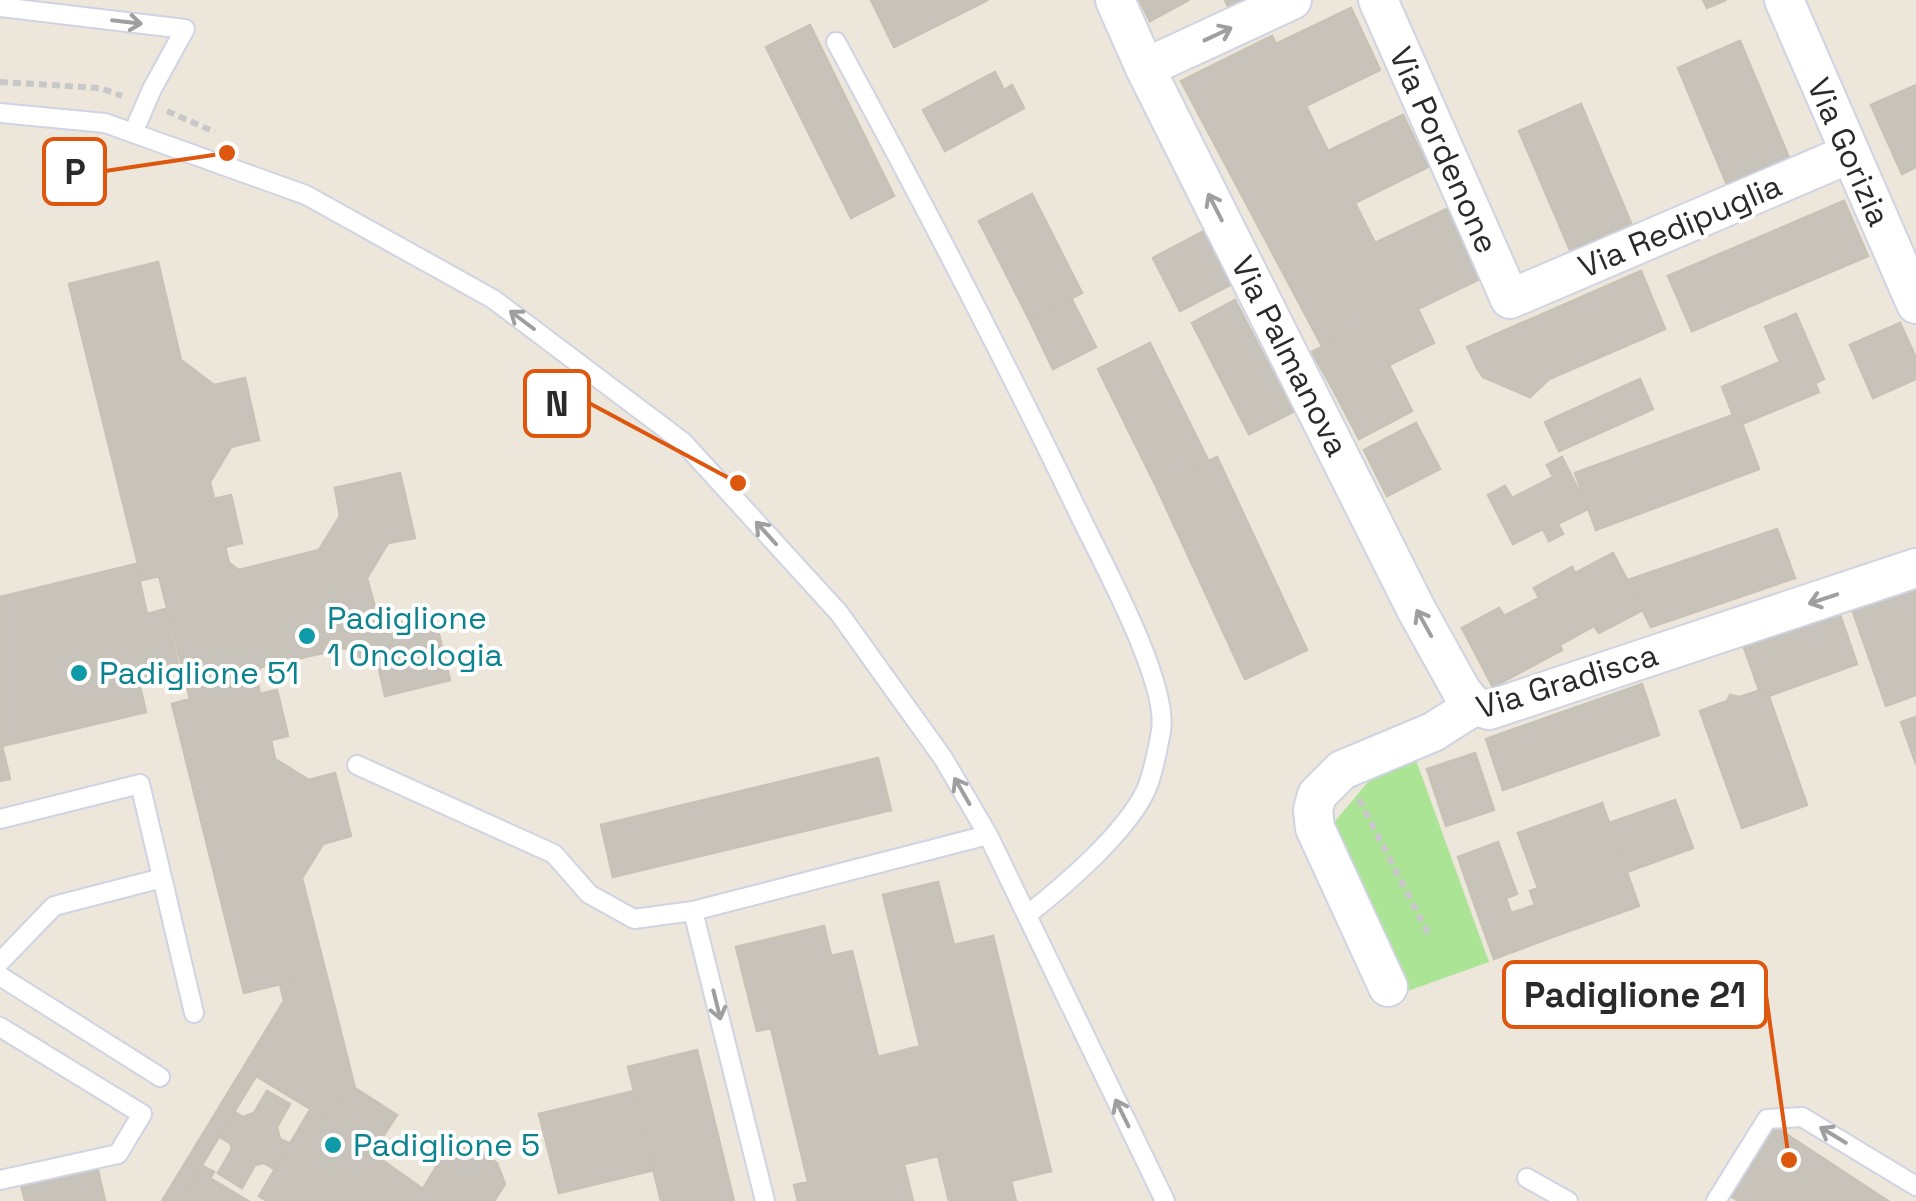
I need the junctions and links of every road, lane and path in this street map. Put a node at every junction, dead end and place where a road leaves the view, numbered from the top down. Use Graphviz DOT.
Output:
graph roads {
  1 [pos="1116,0"];
  2 [pos="1292,0"];
  3 [pos="1378,0"];
  4 [pos="1784,0"];
  5 [pos="0,7"];
  6 [pos="836,42"];
  7 [pos="1145,68"];
  8 [pos="0,113"];
  9 [pos="133,133"];
  10 [pos="1850,154"];
  11 [pos="1510,299"];
  12 [pos="1916,304"];
  13 [pos="1916,568"];
  14 [pos="1474,706"];
  15 [pos="357,765"];
  16 [pos="1342,770"];
  17 [pos="0,819"];
  18 [pos="988,834"];
  19 [pos="162,878"];
  20 [pos="693,911"];
  21 [pos="1026,915"];
  22 [pos="1430,935"];
  23 [pos="0,962"];
  24 [pos="0,976"];
  25 [pos="1388,986"];
  26 [pos="194,1013"];
  27 [pos="0,1028"];
  28 [pos="160,1077"];
  29 [pos="1528,1178"];
  30 [pos="0,1180"];
  31 [pos="1916,1186"];
  32 [pos="765,1201"];
  33 [pos="1165,1201"];
  34 [pos="1568,1201"];
  35 [pos="1716,1201"];
  1 -- 7 [label="street, Via Palmanova"];
  7 -- 2 [label="street, one-way"];
  3 -- 11 [label="street, Via Pordenone"];
  4 -- 10 [label="street, Via Gorizia"];
  5 -- 9 [label="lane, one-way"];
  6 -- 21 [label="lane"];
  14 -- 7 [label="street, Via Palmanova, one-way"];
  8 -- 9 [label="lane"];
  18 -- 9 [label="lane, one-way"];
  10 -- 11 [label="street, Via Redipuglia"];
  10 -- 12 [label="street, Via Gorizia"];
  13 -- 14 [label="street, Via Gradisca, one-way"];
  14 -- 16 [label="street, Via Gradisca"];
  15 -- 20 [label="lane"];
  16 -- 22 [label="path"];
  16 -- 25 [label="street"];
  17 -- 19 [label="lane"];
  18 -- 20 [label="lane"];
  18 -- 21 [label="lane"];
  19 -- 23 [label="lane"];
  19 -- 26 [label="lane"];
  20 -- 32 [label="lane, one-way"];
  33 -- 21 [label="lane, one-way"];
  24 -- 28 [label="lane"];
  27 -- 30 [label="lane"];
  29 -- 34 [label="lane"];
  31 -- 35 [label="lane, one-way"];
}
